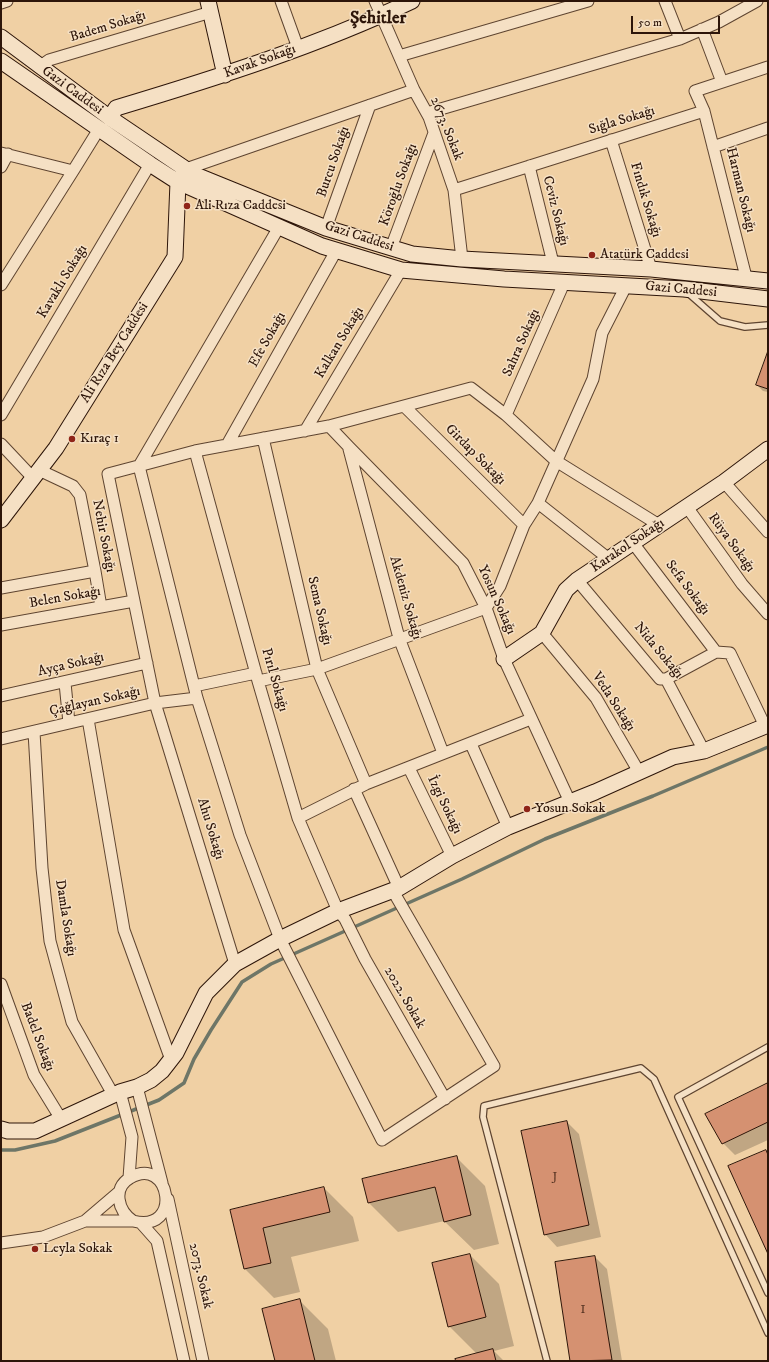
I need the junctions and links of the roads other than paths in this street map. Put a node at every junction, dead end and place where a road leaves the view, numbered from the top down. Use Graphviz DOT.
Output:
graph roads {
  1 [pos="7,1"];
  2 [pos="281,1"];
  3 [pos="375,1"];
  4 [pos="412,1"];
  5 [pos="588,1"];
  6 [pos="665,1"];
  7 [pos="757,1"];
  8 [pos="1,3"];
  9 [pos="209,6"];
  10 [pos="381,16"];
  11 [pos="702,29"];
  12 [pos="1,37"];
  13 [pos="680,39"];
  14 [pos="298,48"];
  15 [pos="399,56"];
  16 [pos="1,61"];
  17 [pos="39,67"];
  18 [pos="768,67"];
  19 [pos="225,75"];
  20 [pos="722,82"];
  21 [pos="414,90"];
  22 [pos="370,105"];
  23 [pos="704,111"];
  24 [pos="427,114"];
  25 [pos="110,118"];
  26 [pos="99,128"];
  27 [pos="768,128"];
  28 [pos="434,133"];
  29 [pos="611,140"];
  30 [pos="713,147"];
  31 [pos="5,154"];
  32 [pos="150,164"];
  33 [pos="529,166"];
  34 [pos="1,167"];
  35 [pos="72,171"];
  36 [pos="182,175"];
  37 [pos="454,190"];
  38 [pos="279,227"];
  39 [pos="326,228"];
  40 [pos="391,248"];
  41 [pos="336,251"];
  42 [pos="462,259"];
  43 [pos="553,263"];
  44 [pos="651,269"];
  45 [pos="401,270"];
  46 [pos="746,277"];
  47 [pos="768,281"];
  48 [pos="2,283"];
  49 [pos="564,283"];
  50 [pos="626,286"];
  51 [pos="684,289"];
  52 [pos="768,299"];
  53 [pos="768,325"];
  54 [pos="405,407"];
  55 [pos="1,415"];
  56 [pos="506,415"];
  57 [pos="330,426"];
  58 [pos="305,431"];
  59 [pos="262,438"];
  60 [pos="226,445"];
  61 [pos="349,448"];
  62 [pos="768,449"];
  63 [pos="3,450"];
  64 [pos="195,451"];
  65 [pos="556,461"];
  66 [pos="139,466"];
  67 [pos="36,474"];
  68 [pos="724,482"];
  69 [pos="538,503"];
  70 [pos="687,507"];
  71 [pos="1,520"];
  72 [pos="524,525"];
  73 [pos="659,525"];
  74 [pos="768,532"];
  75 [pos="633,543"];
  76 [pos="609,559"];
  77 [pos="96,571"];
  78 [pos="577,580"];
  79 [pos="1,588"];
  80 [pos="134,601"];
  81 [pos="101,607"];
  82 [pos="486,608"];
  83 [pos="768,614"];
  84 [pos="1,625"];
  85 [pos="542,633"];
  86 [pos="399,638"];
  87 [pos="716,652"];
  88 [pos="504,659"];
  89 [pos="147,663"];
  90 [pos="317,670"];
  91 [pos="257,677"];
  92 [pos="666,679"];
  93 [pos="65,683"];
  94 [pos="194,686"];
  95 [pos="1,696"];
  96 [pos="197,698"];
  97 [pos="155,703"];
  98 [pos="88,719"];
  99 [pos="531,719"];
  100 [pos="69,723"];
  101 [pos="766,726"];
  102 [pos="34,732"];
  103 [pos="1,739"];
  104 [pos="471,744"];
  105 [pos="704,750"];
  106 [pos="443,753"];
  107 [pos="409,768"];
  108 [pos="639,772"];
  109 [pos="366,784"];
  110 [pos="354,789"];
  111 [pos="570,802"];
  112 [pos="298,818"];
  113 [pos="508,827"];
  114 [pos="452,856"];
  115 [pos="396,892"];
  116 [pos="342,915"];
  117 [pos="282,942"];
  118 [pos="235,964"];
  119 [pos="1,984"];
  120 [pos="768,1047"];
  121 [pos="171,1060"];
  122 [pos="138,1090"];
  123 [pos="119,1096"];
  124 [pos="445,1099"];
  125 [pos="61,1119"];
  126 [pos="1,1129"];
  127 [pos="129,1178"];
  128 [pos="162,1184"];
  129 [pos="120,1192"];
  130 [pos="167,1198"];
  131 [pos="85,1221"];
  132 [pos="137,1222"];
  133 [pos="1,1243"];
  134 [pos="768,1293"];
  135 [pos="768,1333"];
  136 [pos="184,1361"];
  137 [pos="203,1361"];
  138 [pos="547,1361"];
  1 -- 8 [label="street"];
  2 -- 14 [label="street"];
  3 -- 10 [label="street, 2673. Sokak"];
  4 -- 10 [label="street, Kavak Sokağı"];
  5 -- 15 [label="street"];
  6 -- 13 [label="street"];
  7 -- 11 [label="street"];
  9 -- 17 [label="street, Badem Sokağı"];
  9 -- 19 [label="street"];
  10 -- 14 [label="street, Kavak Sokağı"];
  10 -- 15 [label="street, 2673. Sokak"];
  11 -- 13 [label="street"];
  11 -- 20 [label="street"];
  12 -- 17 [label="street, Gazi Caddesi"];
  13 -- 24 [label="street"];
  14 -- 19 [label="street, Kavak Sokağı"];
  15 -- 21 [label="street, 2673. Sokak"];
  16 -- 26 [label="street, Gazi Caddesi"];
  17 -- 25 [label="street, Gazi Caddesi"];
  18 -- 20 [label="street"];
  19 -- 25 [label="street, Kavak Sokağı"];
  20 -- 23 [label="street"];
  21 -- 22 [label="street"];
  21 -- 24 [label="street, 2673. Sokak"];
  22 -- 36 [label="street"];
  22 -- 39 [label="street, Burcu Sokağı"];
  23 -- 29 [label="street, Sığla Sokağı"];
  23 -- 30 [label="street, Harman Sokağı"];
  24 -- 28 [label="street, 2673. Sokak"];
  25 -- 36 [label="street, Gazi Caddesi"];
  26 -- 32 [label="street, Gazi Caddesi"];
  26 -- 35 [label="street"];
  27 -- 30 [label="street"];
  28 -- 37 [label="street, 2673. Sokak"];
  28 -- 40 [label="street, Köroğlu Sokağı"];
  29 -- 33 [label="street, Sığla Sokağı"];
  29 -- 44 [label="street, Fındık Sokağı"];
  30 -- 46 [label="street, Harman Sokağı"];
  31 -- 34 [label="street"];
  31 -- 35 [label="street"];
  32 -- 36 [label="street, Gazi Caddesi"];
  32 -- 55 [label="street, Kavaklı Sokağı"];
  33 -- 37 [label="street, Sığla Sokağı"];
  33 -- 43 [label="street, Ceviz Sokağı"];
  35 -- 48 [label="street"];
  36 -- 38 [label="street, Gazi Caddesi"];
  36 -- 39 [label="street, Gazi Caddesi"];
  36 -- 67 [label="street, Ali Rıza Bey Caddesi"];
  37 -- 42 [label="street, 2673. Sokak"];
  38 -- 41 [label="street, Gazi Caddesi"];
  38 -- 66 [label="street"];
  39 -- 40 [label="street, Gazi Caddesi"];
  40 -- 42 [label="street, Gazi Caddesi"];
  41 -- 45 [label="street, Gazi Caddesi"];
  41 -- 60 [label="street, Efe Sokağı"];
  42 -- 43 [label="street, Gazi Caddesi"];
  43 -- 44 [label="street, Gazi Caddesi"];
  44 -- 46 [label="street, Gazi Caddesi"];
  45 -- 49 [label="street, Gazi Caddesi"];
  45 -- 58 [label="street, Kalkan Sokağı"];
  46 -- 47 [label="street, Gazi Caddesi"];
  49 -- 50 [label="street, Gazi Caddesi"];
  49 -- 56 [label="street, Sahra Sokağı"];
  50 -- 51 [label="street, Gazi Caddesi"];
  50 -- 65 [label="street"];
  51 -- 52 [label="street, Gazi Caddesi"];
  51 -- 53 [label="lane"];
  54 -- 56 [label="street"];
  54 -- 57 [label="street"];
  54 -- 72 [label="street, Girdap Sokağı"];
  56 -- 65 [label="street"];
  57 -- 58 [label="street"];
  57 -- 61 [label="street, Yosun Sokağı"];
  58 -- 59 [label="street"];
  59 -- 60 [label="street"];
  59 -- 90 [label="street, Sema Sokağı"];
  60 -- 64 [label="street"];
  61 -- 82 [label="street, Yosun Sokağı"];
  61 -- 86 [label="street, Akdeniz Sokağı"];
  62 -- 68 [label="street, Karakol Sokağı"];
  63 -- 67 [label="street"];
  64 -- 66 [label="street"];
  64 -- 91 [label="street, Pırıl Sokağı"];
  65 -- 69 [label="street"];
  65 -- 73 [label="street"];
  66 -- 80 [label="street, Ahu Sokağı"];
  66 -- 94 [label="street"];
  67 -- 71 [label="street, Ali Rıza Bey Caddesi"];
  67 -- 77 [label="street, Nehir Sokağı"];
  68 -- 70 [label="street, Karakol Sokağı"];
  68 -- 74 [label="street"];
  69 -- 72 [label="street"];
  69 -- 76 [label="street"];
  70 -- 73 [label="street, Karakol Sokağı"];
  70 -- 83 [label="street, Rüya Sokağı"];
  72 -- 82 [label="street"];
  73 -- 75 [label="street, Karakol Sokağı"];
  75 -- 76 [label="street, Karakol Sokağı"];
  75 -- 87 [label="street, Sefa Sokağı"];
  76 -- 78 [label="street, Karakol Sokağı"];
  77 -- 79 [label="street"];
  77 -- 81 [label="street, Nehir Sokağı"];
  78 -- 85 [label="street, Karakol Sokağı"];
  78 -- 92 [label="street, Nida Sokağı"];
  80 -- 81 [label="street, Belen Sokağı"];
  80 -- 89 [label="street, Ahu Sokağı"];
  81 -- 84 [label="street, Belen Sokağı"];
  82 -- 86 [label="street"];
  82 -- 88 [label="street, Yosun Sokağı"];
  85 -- 88 [label="street, Karakol Sokağı"];
  85 -- 108 [label="street, Veda Sokağı"];
  86 -- 90 [label="street"];
  86 -- 106 [label="street, Akdeniz Sokağı"];
  87 -- 92 [label="street"];
  87 -- 101 [label="street"];
  88 -- 99 [label="street, Yosun Sokağı"];
  89 -- 93 [label="street, Ayça Sokağı"];
  89 -- 97 [label="street, Ahu Sokağı"];
  90 -- 91 [label="street"];
  90 -- 109 [label="street, Sema Sokağı"];
  91 -- 94 [label="street"];
  91 -- 112 [label="street, Pırıl Sokağı"];
  92 -- 105 [label="street, Nida Sokağı"];
  93 -- 95 [label="street, Ayça Sokağı"];
  93 -- 100 [label="street"];
  94 -- 96 [label="street"];
  96 -- 97 [label="street, Çağlayan Sokağı"];
  96 -- 117 [label="street"];
  97 -- 98 [label="street, Çağlayan Sokağı"];
  97 -- 118 [label="street, Ahu Sokağı"];
  98 -- 100 [label="street, Çağlayan Sokağı"];
  98 -- 121 [label="street"];
  99 -- 104 [label="street"];
  99 -- 111 [label="street, Yosun Sokağı"];
  100 -- 102 [label="street, Çağlayan Sokağı"];
  101 -- 105 [label="street"];
  102 -- 103 [label="street, Çağlayan Sokağı"];
  102 -- 123 [label="street, Damla Sokağı"];
  104 -- 106 [label="street"];
  104 -- 113 [label="street"];
  105 -- 108 [label="street"];
  106 -- 107 [label="street"];
  107 -- 109 [label="street"];
  107 -- 114 [label="street, İzgi Sokağı"];
  108 -- 111 [label="street"];
  109 -- 110 [label="street"];
  110 -- 112 [label="street"];
  110 -- 115 [label="street"];
  111 -- 113 [label="street"];
  112 -- 116 [label="street, Pırıl Sokağı"];
  113 -- 114 [label="street"];
  114 -- 115 [label="street"];
  115 -- 116 [label="street"];
  115 -- 124 [label="street"];
  116 -- 117 [label="street"];
  116 -- 124 [label="street, 2022. Sokak"];
  117 -- 118 [label="street"];
  117 -- 124 [label="street"];
  118 -- 121 [label="street"];
  119 -- 125 [label="street, Badel Sokağı"];
  120 -- 134 [label="lane"];
  121 -- 122 [label="street"];
  122 -- 123 [label="street"];
  122 -- 128 [label="street"];
  123 -- 125 [label="street"];
  123 -- 127 [label="street"];
  125 -- 126 [label="street"];
  127 -- 128 [label="street"];
  127 -- 129 [label="street"];
  128 -- 130 [label="street"];
  129 -- 131 [label="street"];
  129 -- 132 [label="street"];
  130 -- 132 [label="street"];
  130 -- 137 [label="street, 2073. Sokak"];
  131 -- 132 [label="street"];
  131 -- 133 [label="street"];
  132 -- 136 [label="street"];
  135 -- 138 [label="lane"];
}
